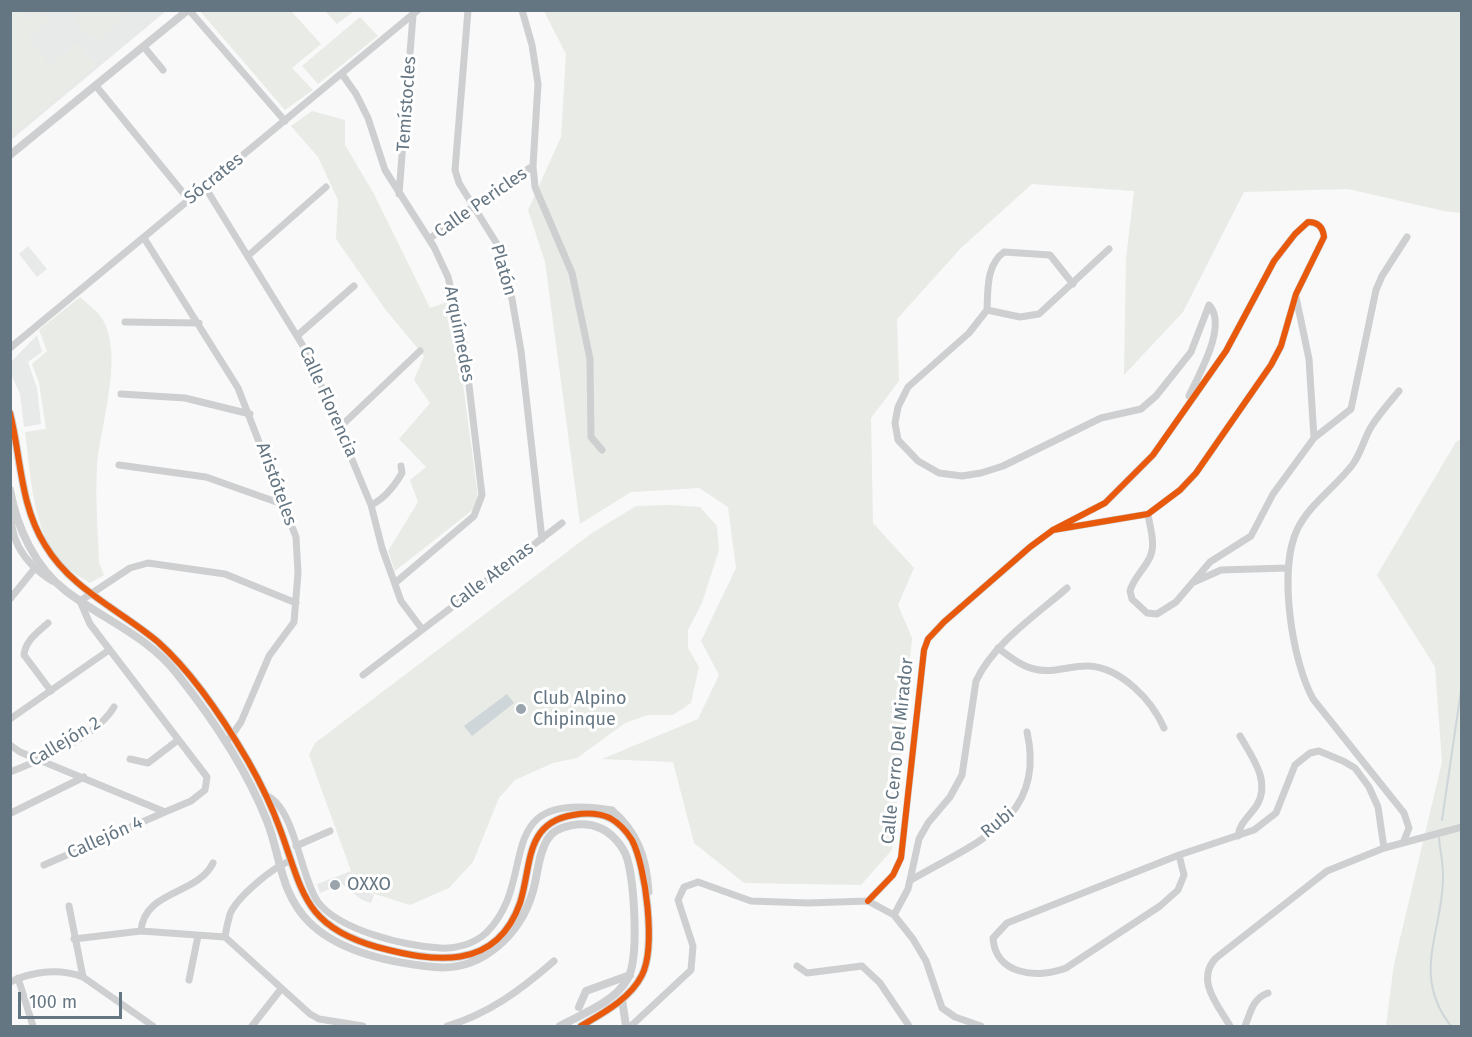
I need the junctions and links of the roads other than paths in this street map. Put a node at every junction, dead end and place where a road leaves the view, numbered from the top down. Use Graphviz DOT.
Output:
graph roads {
  1 [pos="188,10"];
  2 [pos="468,10"];
  3 [pos="522,10"];
  4 [pos="416,13"];
  5 [pos="144,47"];
  6 [pos="163,70"];
  7 [pos="342,74"];
  8 [pos="96,86"];
  9 [pos="285,121"];
  10 [pos="10,155"];
  11 [pos="533,166"];
  12 [pos="205,187"];
  13 [pos="326,188"];
  14 [pos="399,194"];
  15 [pos="189,200"];
  16 [pos="474,206"];
  17 [pos="1407,237"];
  18 [pos="144,238"];
  19 [pos="429,239"];
  20 [pos="1109,249"];
  21 [pos="249,255"];
  22 [pos="1073,284"];
  23 [pos="354,286"];
  24 [pos="1296,294"];
  25 [pos="987,310"];
  26 [pos="125,322"];
  27 [pos="199,323"];
  28 [pos="298,335"];
  29 [pos="10,348"];
  30 [pos="420,351"];
  31 [pos="1399,391"];
  32 [pos="121,394"];
  33 [pos="1186,405"];
  34 [pos="10,413"];
  35 [pos="250,414"];
  36 [pos="340,427"];
  37 [pos="1314,438"];
  38 [pos="602,450"];
  39 [pos="119,465"];
  40 [pos="401,466"];
  41 [pos="10,490"];
  42 [pos="12,502"];
  43 [pos="285,504"];
  44 [pos="371,505"];
  45 [pos="1148,514"];
  46 [pos="562,523"];
  47 [pos="1053,530"];
  48 [pos="542,538"];
  49 [pos="37,566"];
  50 [pos="1287,568"];
  51 [pos="75,578"];
  52 [pos="395,583"];
  53 [pos="1190,584"];
  54 [pos="62,588"];
  55 [pos="1067,588"];
  56 [pos="91,595"];
  57 [pos="10,599"];
  58 [pos="296,603"];
  59 [pos="83,605"];
  60 [pos="48,623"];
  61 [pos="422,629"];
  62 [pos="998,648"];
  63 [pos="109,650"];
  64 [pos="363,675"];
  65 [pos="51,691"];
  66 [pos="114,707"];
  67 [pos="10,719"];
  68 [pos="1164,728"];
  69 [pos="1028,732"];
  70 [pos="1240,736"];
  71 [pos="178,740"];
  72 [pos="229,740"];
  73 [pos="10,745"];
  74 [pos="130,759"];
  75 [pos="42,760"];
  76 [pos="10,772"];
  77 [pos="84,777"];
  78 [pos="264,795"];
  79 [pos="165,812"];
  80 [pos="11,813"];
  81 [pos="610,814"];
  82 [pos="1461,827"];
  83 [pos="330,831"];
  84 [pos="1238,837"];
  85 [pos="1403,843"];
  86 [pos="296,846"];
  87 [pos="1384,848"];
  88 [pos="1179,855"];
  89 [pos="290,861"];
  90 [pos="213,863"];
  91 [pos="44,865"];
  92 [pos="280,869"];
  93 [pos="294,872"];
  94 [pos="911,880"];
  95 [pos="868,902"];
  96 [pos="69,906"];
  97 [pos="894,915"];
  98 [pos="141,931"];
  99 [pos="198,936"];
  100 [pos="225,937"];
  101 [pos="74,939"];
  102 [pos="554,961"];
  103 [pos="797,966"];
  104 [pos="630,975"];
  105 [pos="84,976"];
  106 [pos="14,980"];
  107 [pos="189,980"];
  108 [pos="281,989"];
  109 [pos="1268,993"];
  110 [pos="622,1000"];
  111 [pos="579,1007"];
  112 [pos="33,1026"];
  113 [pos="153,1026"];
  114 [pos="252,1026"];
  115 [pos="363,1026"];
  116 [pos="447,1026"];
  117 [pos="560,1026"];
  118 [pos="587,1026"];
  119 [pos="626,1026"];
  120 [pos="631,1026"];
  121 [pos="909,1026"];
  122 [pos="981,1026"];
  123 [pos="1230,1026"];
  124 [pos="1245,1026"];
  1 -- 5 [label="street"];
  1 -- 9 [label="street"];
  2 -- 16 [label="street, Platón"];
  3 -- 11 [label="street"];
  4 -- 7 [label="street, Sócrates"];
  4 -- 14 [label="street, Temístocles"];
  5 -- 6 [label="street"];
  5 -- 8 [label="street"];
  7 -- 9 [label="street, Sócrates"];
  7 -- 14 [label="street, Arquímedes"];
  8 -- 10 [label="street"];
  8 -- 15 [label="street"];
  9 -- 12 [label="street, Sócrates"];
  11 -- 16 [label="street, Calle Pericles"];
  11 -- 38 [label="street"];
  12 -- 15 [label="street, Sócrates"];
  12 -- 21 [label="street, Calle Florencia"];
  13 -- 21 [label="street"];
  14 -- 19 [label="street, Arquímedes"];
  15 -- 18 [label="street, Sócrates"];
  16 -- 19 [label="street, Calle Pericles"];
  16 -- 48 [label="street, Platón"];
  17 -- 37 [label="street"];
  18 -- 27 [label="street, Aristóteles"];
  18 -- 29 [label="street, Sócrates"];
  19 -- 52 [label="street, Arquímedes"];
  20 -- 22 [label="street"];
  21 -- 28 [label="street, Calle Florencia"];
  22 -- 25 [label="street"];
  22 -- 25 [label="street"];
  23 -- 28 [label="street"];
  24 -- 33 [label="street"];
  24 -- 37 [label="street"];
  24 -- 45 [label="street"];
  25 -- 33 [label="street"];
  26 -- 27 [label="street"];
  27 -- 35 [label="street, Aristóteles"];
  28 -- 36 [label="street, Calle Florencia"];
  30 -- 36 [label="street"];
  31 -- 50 [label="street"];
  32 -- 35 [label="street"];
  33 -- 47 [label="street"];
  34 -- 51 [label="street"];
  35 -- 43 [label="street, Aristóteles"];
  36 -- 44 [label="street, Calle Florencia"];
  37 -- 53 [label="street"];
  39 -- 43 [label="street"];
  40 -- 44 [label="street"];
  41 -- 42 [label="street"];
  42 -- 49 [label="street"];
  43 -- 58 [label="street, Aristóteles"];
  44 -- 52 [label="street, Calle Florencia"];
  45 -- 47 [label="street, Calle Cerro Del Mirador"];
  45 -- 53 [label="street"];
  46 -- 48 [label="street, Calle Atenas"];
  47 -- 95 [label="street, Calle Cerro Del Mirador"];
  48 -- 61 [label="street, Calle Atenas"];
  49 -- 54 [label="street"];
  49 -- 57 [label="street"];
  50 -- 53 [label="street"];
  50 -- 85 [label="street"];
  51 -- 54 [label="street"];
  51 -- 56 [label="street"];
  52 -- 61 [label="street, Calle Florencia"];
  54 -- 59 [label="street"];
  55 -- 62 [label="street"];
  56 -- 58 [label="street"];
  56 -- 59 [label="street"];
  56 -- 72 [label="street"];
  58 -- 72 [label="street, Aristóteles"];
  59 -- 63 [label="street"];
  59 -- 72 [label="street"];
  60 -- 65 [label="street"];
  61 -- 64 [label="street, Calle Atenas"];
  62 -- 68 [label="street"];
  62 -- 94 [label="street"];
  63 -- 65 [label="street"];
  63 -- 71 [label="street"];
  65 -- 67 [label="street"];
  66 -- 75 [label="street, Callejón 2"];
  69 -- 94 [label="street, Rubi"];
  70 -- 84 [label="street"];
  71 -- 74 [label="street"];
  71 -- 79 [label="street, Callejón 4"];
  72 -- 78 [label="street"];
  72 -- 92 [label="street"];
  73 -- 75 [label="street"];
  75 -- 76 [label="street, Callejón 2"];
  75 -- 77 [label="street"];
  77 -- 79 [label="street"];
  77 -- 80 [label="street"];
  78 -- 86 [label="street"];
  78 -- 89 [label="street"];
  79 -- 91 [label="street, Callejón 4"];
  81 -- 86 [label="street"];
  81 -- 93 [label="street"];
  81 -- 110 [label="street"];
  82 -- 85 [label="street"];
  83 -- 86 [label="street"];
  84 -- 87 [label="street"];
  84 -- 88 [label="street"];
  85 -- 87 [label="street"];
  87 -- 123 [label="street"];
  88 -- 88 [label="street"];
  89 -- 92 [label="street"];
  89 -- 93 [label="street"];
  90 -- 98 [label="street"];
  92 -- 93 [label="street"];
  92 -- 100 [label="street"];
  92 -- 104 [label="street"];
  94 -- 97 [label="street"];
  95 -- 97 [label="street"];
  95 -- 120 [label="street"];
  96 -- 101 [label="street"];
  97 -- 122 [label="street"];
  98 -- 99 [label="street"];
  98 -- 101 [label="street"];
  99 -- 100 [label="street"];
  99 -- 107 [label="street"];
  100 -- 108 [label="street"];
  101 -- 105 [label="street"];
  102 -- 116 [label="street"];
  103 -- 121 [label="street"];
  104 -- 111 [label="street"];
  104 -- 117 [label="street"];
  105 -- 106 [label="street"];
  105 -- 113 [label="street"];
  106 -- 112 [label="street"];
  108 -- 114 [label="street"];
  108 -- 115 [label="street"];
  109 -- 124 [label="street"];
  110 -- 118 [label="street"];
  110 -- 119 [label="street"];
}
